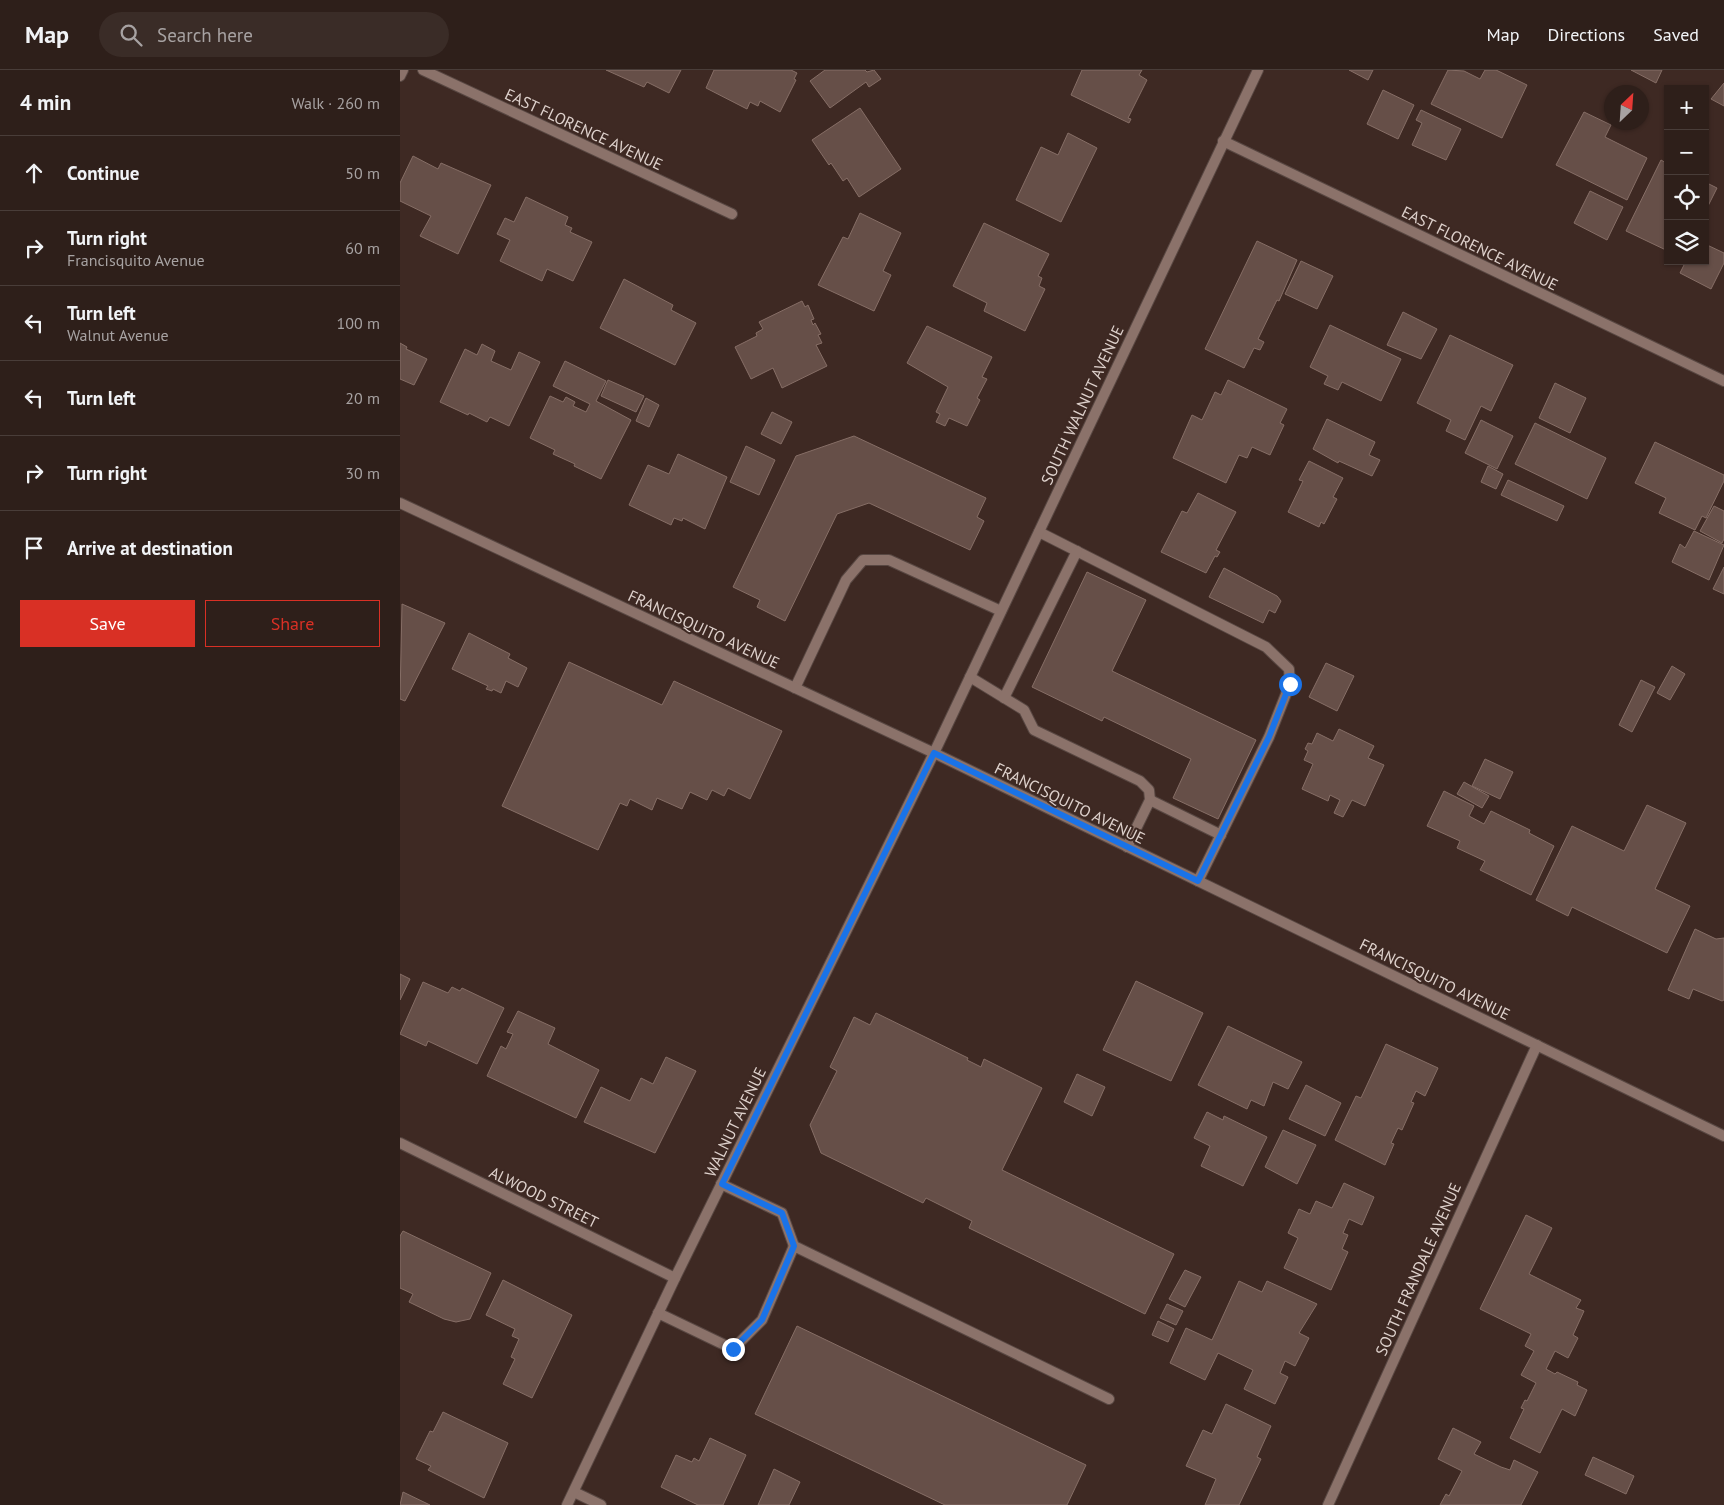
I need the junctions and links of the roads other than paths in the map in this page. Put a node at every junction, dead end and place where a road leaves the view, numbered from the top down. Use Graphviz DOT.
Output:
graph roads {
  1 [pos="403,70"];
  2 [pos="423,70"];
  3 [pos="1258,70"];
  4 [pos="400,76"];
  5 [pos="1223,141"];
  6 [pos="732,214"];
  7 [pos="1724,381"];
  8 [pos="400,503"];
  9 [pos="1039,532"];
  10 [pos="1077,551"];
  11 [pos="1001,611"];
  12 [pos="970,677"];
  13 [pos="795,688"];
  14 [pos="1004,698"];
  15 [pos="934,753"];
  16 [pos="1150,800"];
  17 [pos="1221,835"];
  18 [pos="1126,847"];
  19 [pos="1198,881"];
  20 [pos="1537,1045"];
  21 [pos="1724,1136"];
  22 [pos="400,1143"];
  23 [pos="722,1184"];
  24 [pos="794,1246"];
  25 [pos="675,1278"];
  26 [pos="658,1313"];
  27 [pos="1109,1398"];
  28 [pos="574,1492"];
  29 [pos="567,1505"];
  30 [pos="600,1505"];
  31 [pos="1328,1505"];
  1 -- 4 [label="street"];
  2 -- 6 [label="street, EAST FLORENCE AVENUE"];
  3 -- 5 [label="street, SOUTH WALNUT AVENUE"];
  5 -- 7 [label="street, EAST FLORENCE AVENUE"];
  5 -- 9 [label="street, SOUTH WALNUT AVENUE"];
  8 -- 13 [label="street, FRANCISQUITO AVENUE"];
  9 -- 10 [label="street"];
  9 -- 11 [label="street, SOUTH WALNUT AVENUE"];
  10 -- 14 [label="street"];
  10 -- 17 [label="street"];
  11 -- 12 [label="street, SOUTH WALNUT AVENUE"];
  11 -- 13 [label="street"];
  12 -- 14 [label="street"];
  12 -- 15 [label="street, SOUTH WALNUT AVENUE"];
  13 -- 15 [label="street, FRANCISQUITO AVENUE"];
  14 -- 16 [label="street"];
  15 -- 18 [label="street, FRANCISQUITO AVENUE"];
  15 -- 23 [label="street, WALNUT AVENUE"];
  16 -- 17 [label="street"];
  16 -- 18 [label="street"];
  17 -- 19 [label="street"];
  18 -- 19 [label="street, FRANCISQUITO AVENUE"];
  19 -- 20 [label="street, FRANCISQUITO AVENUE"];
  20 -- 21 [label="street, FRANCISQUITO AVENUE"];
  20 -- 31 [label="street, SOUTH FRANDALE AVENUE"];
  22 -- 25 [label="street, ALWOOD STREET"];
  23 -- 24 [label="street"];
  23 -- 25 [label="street, WALNUT AVENUE"];
  24 -- 26 [label="street"];
  24 -- 27 [label="street"];
  25 -- 26 [label="street, WALNUT AVENUE"];
  26 -- 28 [label="street, WALNUT AVENUE"];
  28 -- 29 [label="street, WALNUT AVENUE"];
  28 -- 30 [label="street"];
}
